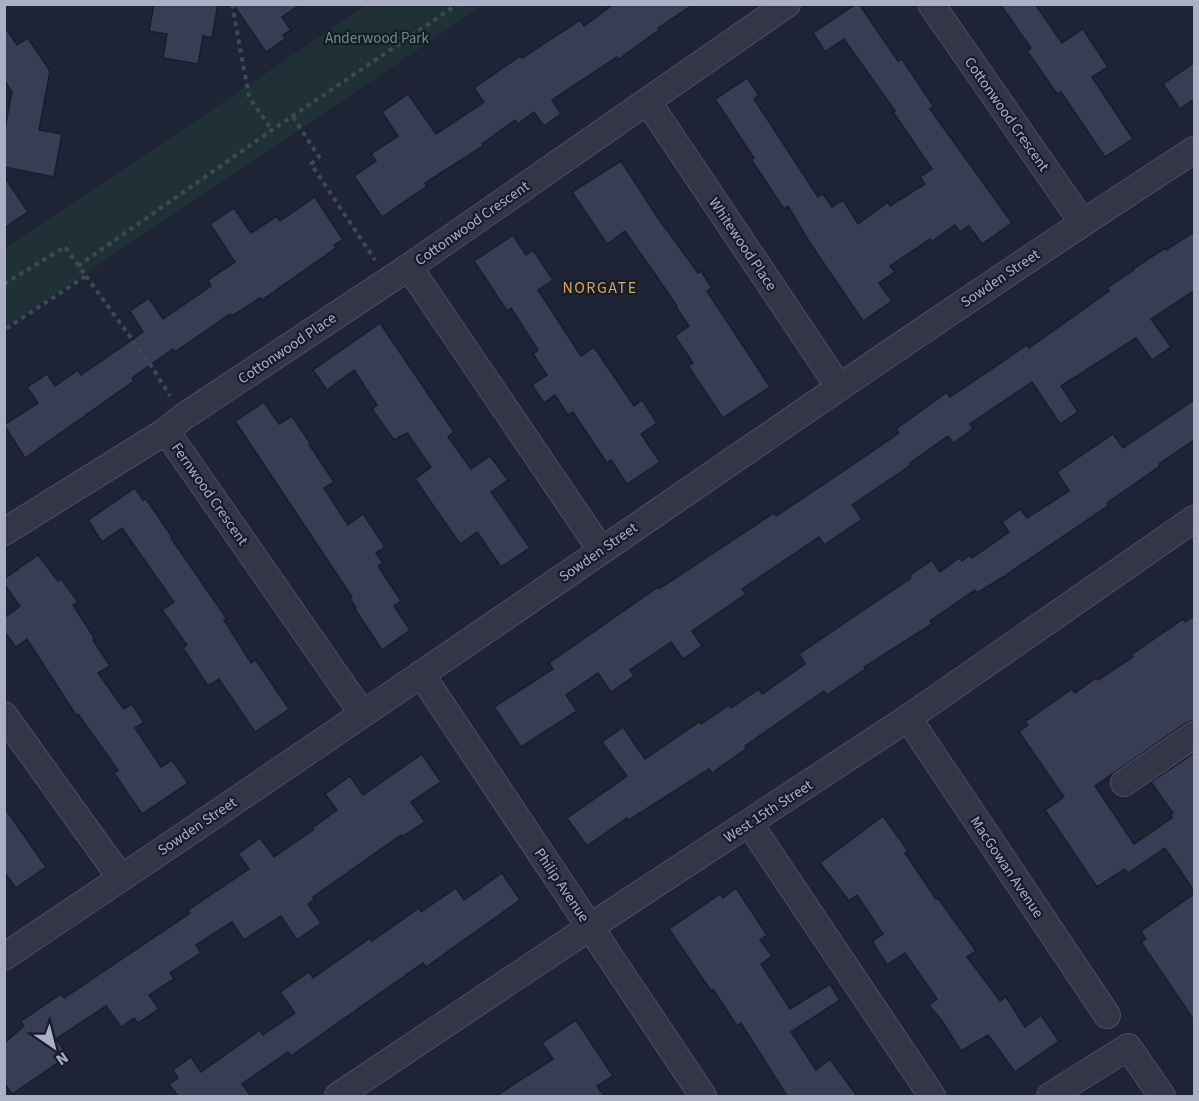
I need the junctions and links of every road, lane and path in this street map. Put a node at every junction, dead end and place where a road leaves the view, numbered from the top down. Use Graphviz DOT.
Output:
graph roads {
  1 [pos="232,4"];
  2 [pos="458,4"];
  3 [pos="787,4"];
  4 [pos="931,4"];
  5 [pos="648,102"];
  6 [pos="293,117"];
  7 [pos="272,130"];
  8 [pos="1194,150"];
  9 [pos="1083,223"];
  10 [pos="78,266"];
  11 [pos="409,267"];
  12 [pos="86,276"];
  13 [pos="4,284"];
  14 [pos="4,330"];
  15 [pos="839,387"];
  16 [pos="174,424"];
  17 [pos="1194,519"];
  18 [pos="4,532"];
  19 [pos="601,550"];
  20 [pos="422,674"];
  21 [pos="362,713"];
  22 [pos="4,715"];
  23 [pos="908,718"];
  24 [pos="1194,735"];
  25 [pos="1124,783"];
  26 [pos="749,824"];
  27 [pos="121,878"];
  28 [pos="590,927"];
  29 [pos="4,957"];
  30 [pos="1107,1015"];
  31 [pos="700,1095"];
  32 [pos="338,1096"];
  33 [pos="932,1096"];
  34 [pos="1050,1096"];
  35 [pos="1162,1096"];
  1 -- 7 [label="path"];
  2 -- 6 [label="path"];
  3 -- 5 [label="street, Cottonwood Crescent"];
  4 -- 9 [label="street, Cottonwood Crescent"];
  5 -- 11 [label="street, Cottonwood Crescent"];
  5 -- 15 [label="street, Whitewood Place"];
  6 -- 7 [label="path"];
  6 -- 11 [label="path"];
  7 -- 10 [label="path"];
  8 -- 9 [label="street, Sowden Street"];
  9 -- 15 [label="street, Sowden Street"];
  10 -- 12 [label="path"];
  10 -- 13 [label="path"];
  11 -- 16 [label="street, Cottonwood Place"];
  11 -- 19 [label="street, Cottonwood Crescent"];
  12 -- 14 [label="path"];
  12 -- 16 [label="path"];
  15 -- 19 [label="street, Sowden Street"];
  16 -- 18 [label="street, Fernwood Crescent"];
  16 -- 21 [label="street, Fernwood Crescent"];
  17 -- 23 [label="street, West 15th Street"];
  19 -- 20 [label="street, Sowden Street"];
  20 -- 21 [label="street, Sowden Street"];
  20 -- 28 [label="street, Philip Avenue"];
  21 -- 27 [label="street, Sowden Street"];
  22 -- 27 [label="street"];
  23 -- 26 [label="street, West 15th Street"];
  23 -- 30 [label="street, MacGowan Avenue"];
  24 -- 25 [label="street"];
  26 -- 28 [label="street, West 15th Street"];
  26 -- 33 [label="street"];
  27 -- 29 [label="street, Sowden Street"];
  28 -- 31 [label="street, Philip Avenue"];
  28 -- 32 [label="street, West 15th Street"];
  34 -- 35 [label="street"];
}
